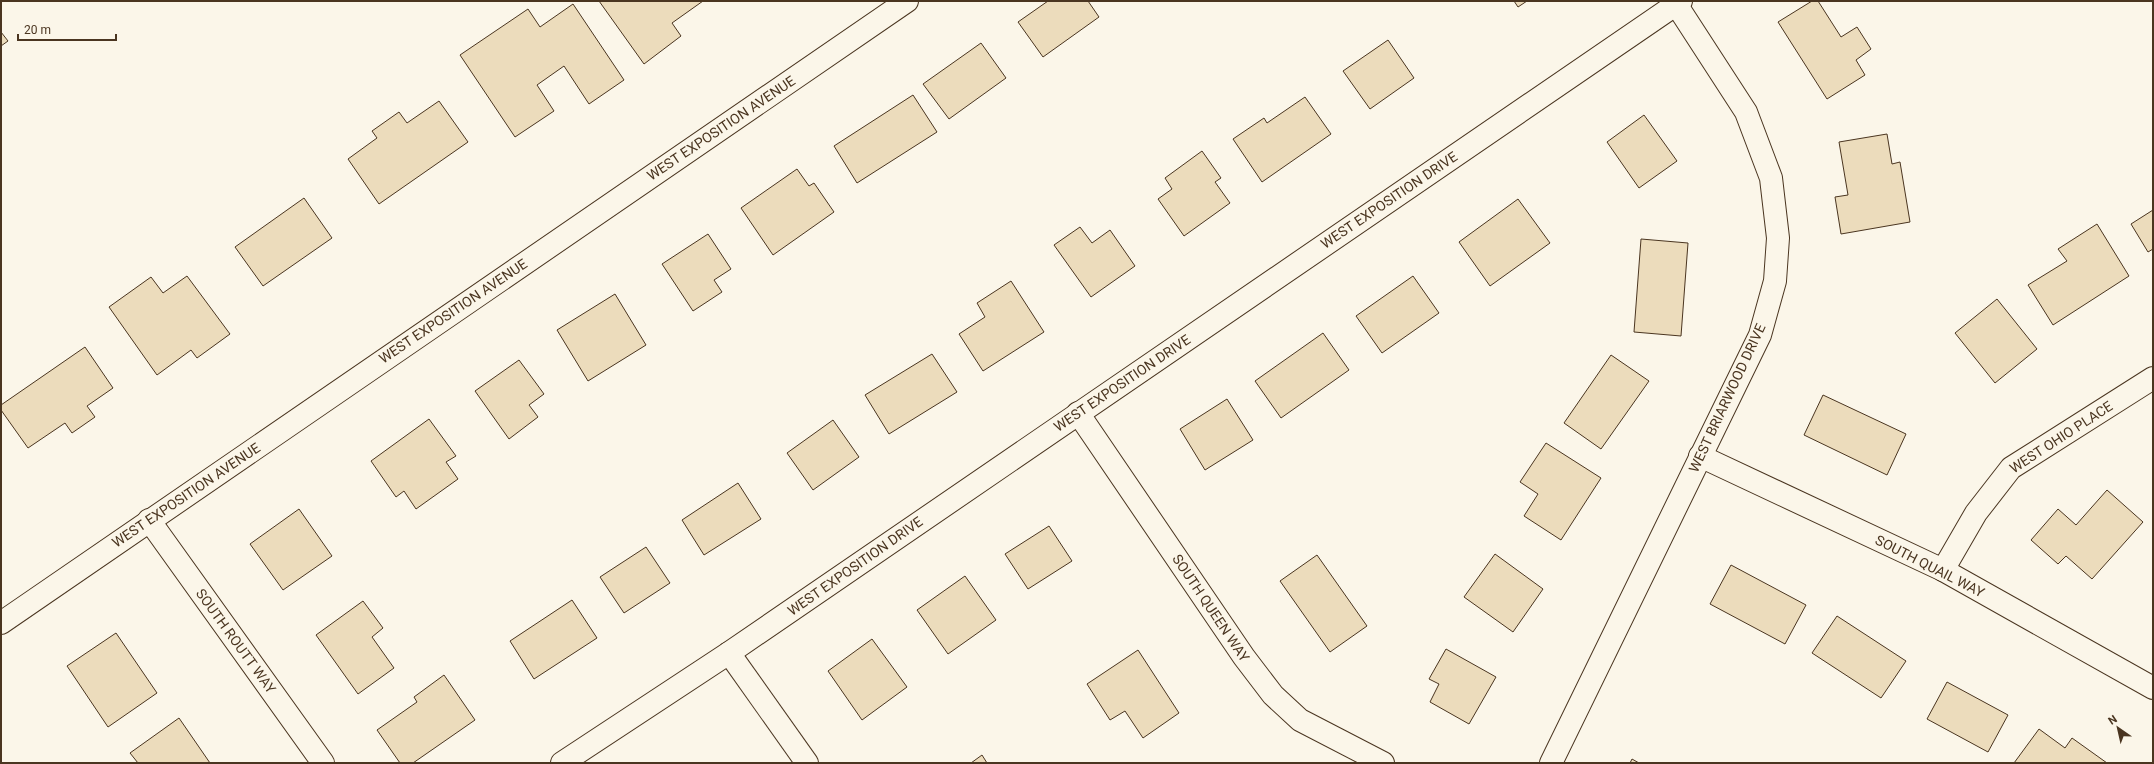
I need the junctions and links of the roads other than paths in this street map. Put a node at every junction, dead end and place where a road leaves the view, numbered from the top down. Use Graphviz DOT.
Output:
graph roads {
  1 [pos="906,1"];
  2 [pos="1677,2"];
  3 [pos="2153,378"];
  4 [pos="1078,413"];
  5 [pos="1700,456"];
  6 [pos="149,520"];
  7 [pos="1943,570"];
  8 [pos="1,622"];
  9 [pos="729,653"];
  10 [pos="2153,688"];
  11 [pos="324,763"];
  12 [pos="562,763"];
  13 [pos="807,763"];
  14 [pos="1383,763"];
  15 [pos="1550,763"];
  1 -- 6 [label="street, WEST EXPOSITION AVENUE"];
  2 -- 4 [label="street, WEST EXPOSITION DRIVE"];
  2 -- 5 [label="street, WEST BRIARWOOD DRIVE"];
  3 -- 7 [label="street, WEST OHIO PLACE"];
  4 -- 9 [label="street, WEST EXPOSITION DRIVE"];
  4 -- 14 [label="street, SOUTH QUEEN WAY"];
  5 -- 7 [label="street, SOUTH QUAIL WAY"];
  5 -- 15 [label="street, WEST BRIARWOOD DRIVE"];
  6 -- 8 [label="street, WEST EXPOSITION AVENUE"];
  6 -- 11 [label="street, SOUTH ROUTT WAY"];
  7 -- 10 [label="street, SOUTH QUAIL WAY"];
  9 -- 12 [label="street, WEST EXPOSITION DRIVE"];
  9 -- 13 [label="street"];
}
